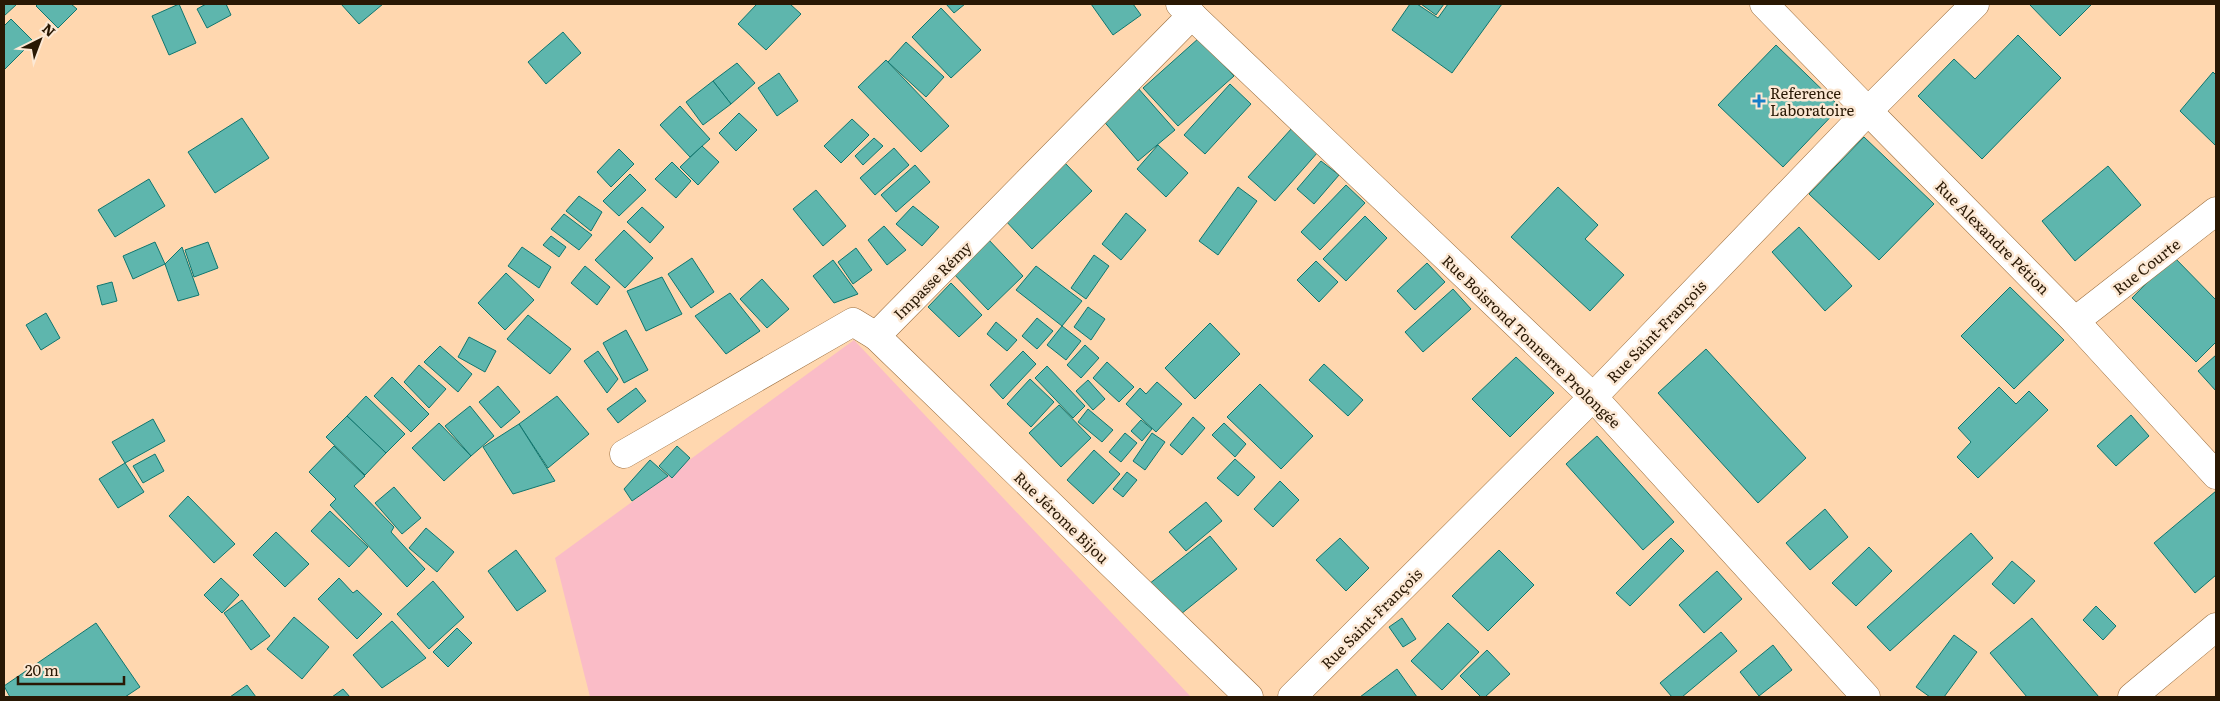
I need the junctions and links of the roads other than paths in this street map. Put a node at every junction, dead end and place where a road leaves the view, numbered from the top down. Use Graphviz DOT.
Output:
graph roads {
  1 [pos="1764,4"];
  2 [pos="1975,4"];
  3 [pos="1186,10"];
  4 [pos="1868,111"];
  5 [pos="2216,211"];
  6 [pos="2075,321"];
  7 [pos="876,336"];
  8 [pos="1593,397"];
  9 [pos="624,454"];
  10 [pos="2216,475"];
  11 [pos="2216,627"];
  12 [pos="1249,697"];
  13 [pos="1292,697"];
  14 [pos="1866,697"];
  15 [pos="2132,697"];
  1 -- 4 [label="street, Rue Alexandre Pétion"];
  2 -- 4 [label="street, Rue Saint-François"];
  3 -- 7 [label="street, Impasse Rémy"];
  3 -- 8 [label="street, Rue Boisrond Tonnerre Prolongée"];
  4 -- 6 [label="street, Rue Alexandre Pétion"];
  4 -- 8 [label="street, Rue Saint-François"];
  5 -- 6 [label="street, Rue Courte"];
  6 -- 10 [label="street, Rue Alexandre Pétion"];
  7 -- 9 [label="street"];
  7 -- 12 [label="street, Rue Jérome Bijou"];
  8 -- 13 [label="street, Rue Saint-François"];
  8 -- 14 [label="street, Rue Boisrond Tonnerre Prolongée"];
  11 -- 15 [label="street"];
}
